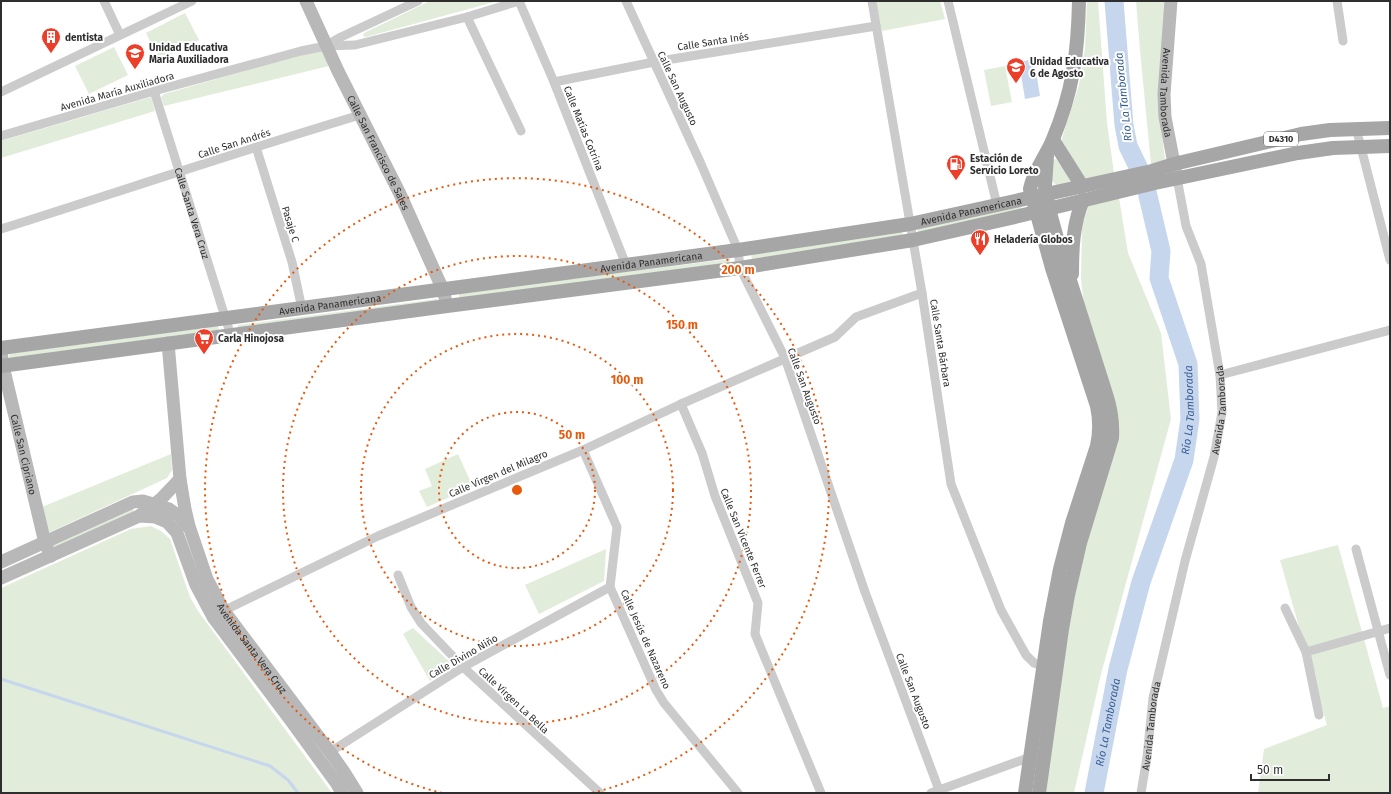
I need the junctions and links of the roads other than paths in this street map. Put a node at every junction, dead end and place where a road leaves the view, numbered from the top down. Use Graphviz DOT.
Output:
graph roads {
  1 [pos="104,1"];
  2 [pos="192,1"];
  3 [pos="306,1"];
  4 [pos="418,1"];
  5 [pos="519,1"];
  6 [pos="626,1"];
  7 [pos="872,1"];
  8 [pos="948,1"];
  9 [pos="1079,1"];
  10 [pos="1171,1"];
  11 [pos="1338,1"];
  12 [pos="467,17"];
  13 [pos="876,26"];
  14 [pos="120,35"];
  15 [pos="1343,41"];
  16 [pos="326,46"];
  17 [pos="654,62"];
  18 [pos="554,82"];
  19 [pos="154,91"];
  20 [pos="1,92"];
  21 [pos="360,115"];
  22 [pos="1356,128"];
  23 [pos="1390,128"];
  24 [pos="521,131"];
  25 [pos="1,136"];
  26 [pos="1050,146"];
  27 [pos="1361,146"];
  28 [pos="1390,146"];
  29 [pos="256,147"];
  30 [pos="1174,164"];
  31 [pos="180,172"];
  32 [pos="1154,177"];
  33 [pos="1177,178"];
  34 [pos="1117,185"];
  35 [pos="1082,186"];
  36 [pos="1046,194"];
  37 [pos="1032,197"];
  38 [pos="1083,200"];
  39 [pos="997,205"];
  40 [pos="1042,210"];
  41 [pos="910,224"];
  42 [pos="1,229"];
  43 [pos="913,240"];
  44 [pos="738,250"];
  45 [pos="1390,260"];
  46 [pos="626,265"];
  47 [pos="740,268"];
  48 [pos="443,290"];
  49 [pos="1073,290"];
  50 [pos="922,293"];
  51 [pos="447,306"];
  52 [pos="302,309"];
  53 [pos="226,319"];
  54 [pos="1390,330"];
  55 [pos="231,336"];
  56 [pos="168,343"];
  57 [pos="1,349"];
  58 [pos="785,358"];
  59 [pos="2,366"];
  60 [pos="1220,375"];
  61 [pos="681,404"];
  62 [pos="583,450"];
  63 [pos="180,479"];
  64 [pos="156,504"];
  65 [pos="139,516"];
  66 [pos="190,529"];
  67 [pos="45,542"];
  68 [pos="1356,549"];
  69 [pos="51,556"];
  70 [pos="1,562"];
  71 [pos="398,575"];
  72 [pos="1,578"];
  73 [pos="610,587"];
  74 [pos="1285,608"];
  75 [pos="218,614"];
  76 [pos="1390,628"];
  77 [pos="1378,632"];
  78 [pos="1306,652"];
  79 [pos="1043,666"];
  80 [pos="463,667"];
  81 [pos="1390,675"];
  82 [pos="1319,715"];
  83 [pos="330,752"];
  84 [pos="1030,759"];
  85 [pos="1043,761"];
  86 [pos="935,792"];
  87 [pos="342,793"];
  88 [pos="357,793"];
  89 [pos="600,793"];
  90 [pos="738,793"];
  91 [pos="821,793"];
  92 [pos="1025,793"];
  93 [pos="1039,793"];
  94 [pos="1140,793"];
  1 -- 14 [label="street"];
  2 -- 14 [label="street"];
  3 -- 16 [label="main road, Calle San Francisco de Sales"];
  4 -- 16 [label="street"];
  5 -- 12 [label="street, Avenida María Auxiliadora"];
  5 -- 18 [label="street, Calle Matías Cotrina"];
  6 -- 17 [label="street, Calle San Augusto"];
  7 -- 13 [label="street, Calle Santa Bárbara"];
  8 -- 39 [label="street"];
  9 -- 26 [label="main road"];
  10 -- 30 [label="main road, Avenida Tamborada"];
  11 -- 15 [label="street"];
  12 -- 16 [label="street, Avenida María Auxiliadora"];
  12 -- 24 [label="street"];
  13 -- 17 [label="street, Calle Santa Inés"];
  13 -- 41 [label="street, Calle Santa Bárbara"];
  14 -- 20 [label="street"];
  16 -- 19 [label="street, Avenida María Auxiliadora"];
  16 -- 21 [label="main road, Calle San Francisco de Sales"];
  17 -- 18 [label="street, Calle Santa Inés"];
  17 -- 44 [label="street, Calle San Augusto"];
  18 -- 46 [label="street, Calle Matías Cotrina"];
  19 -- 25 [label="street, Avenida María Auxiliadora"];
  19 -- 31 [label="street, Calle Santa Vera Cruz"];
  21 -- 29 [label="street, Calle San Andrés"];
  21 -- 48 [label="main road, Calle San Francisco de Sales"];
  22 -- 23 [label="main road, Avenida Panamericana / D4310"];
  22 -- 27 [label="street"];
  22 -- 30 [label="main road, Avenida Panamericana / D4310"];
  26 -- 35 [label="main road"];
  26 -- 36 [label="main road"];
  26 -- 37 [label="main road"];
  27 -- 28 [label="main road, Avenida Panamericana / D4310"];
  27 -- 33 [label="main road, Avenida Panamericana / D4310"];
  27 -- 45 [label="street"];
  29 -- 31 [label="street, Calle San Andrés"];
  29 -- 52 [label="street, Pasaje C"];
  30 -- 32 [label="main road, Avenida Panamericana"];
  30 -- 33 [label="main road, Avenida Tamborada"];
  31 -- 42 [label="street, Calle San Andrés"];
  31 -- 53 [label="street, Calle Santa Vera Cruz"];
  32 -- 33 [label="main road, Avenida Panamericana"];
  32 -- 34 [label="main road, Avenida Panamericana"];
  33 -- 60 [label="street, Avenida Tamborada"];
  34 -- 35 [label="main road, Avenida Panamericana"];
  34 -- 38 [label="main road, Avenida Panamericana"];
  35 -- 36 [label="main road, Avenida Panamericana"];
  36 -- 37 [label="main road, Avenida Panamericana"];
  36 -- 40 [label="main road"];
  37 -- 39 [label="main road, Avenida Panamericana"];
  37 -- 40 [label="main road"];
  38 -- 40 [label="main road, Avenida Panamericana"];
  38 -- 49 [label="main road"];
  39 -- 41 [label="main road, Avenida Panamericana"];
  40 -- 43 [label="main road, Avenida Panamericana"];
  40 -- 49 [label="main road"];
  40 -- 79 [label="main road"];
  41 -- 43 [label="street, Calle Santa Bárbara"];
  41 -- 44 [label="main road, Avenida Panamericana"];
  43 -- 47 [label="main road, Avenida Panamericana"];
  43 -- 50 [label="street, Calle Santa Bárbara"];
  44 -- 46 [label="main road, Avenida Panamericana"];
  44 -- 47 [label="street, Calle San Augusto"];
  46 -- 48 [label="main road, Avenida Panamericana"];
  47 -- 51 [label="main road, Avenida Panamericana"];
  47 -- 58 [label="street, Calle San Augusto"];
  48 -- 51 [label="main road, Calle San Francisco de Sales"];
  48 -- 52 [label="main road, Avenida Panamericana"];
  49 -- 85 [label="main road"];
  50 -- 58 [label="street, Calle Virgen del Milagro"];
  50 -- 79 [label="street, Calle Santa Bárbara"];
  51 -- 55 [label="main road, Avenida Panamericana"];
  52 -- 53 [label="main road, Avenida Panamericana"];
  53 -- 55 [label="street, Calle Santa Vera Cruz"];
  53 -- 57 [label="main road, Avenida Panamericana"];
  54 -- 60 [label="street"];
  55 -- 56 [label="main road, Avenida Panamericana"];
  56 -- 59 [label="main road, Avenida Panamericana"];
  56 -- 63 [label="main road"];
  57 -- 59 [label="main road, Calle San Cipriano"];
  58 -- 61 [label="street, Calle Virgen del Milagro"];
  58 -- 86 [label="street, Calle San Augusto"];
  59 -- 67 [label="main road, Calle San Cipriano"];
  60 -- 94 [label="street, Avenida Tamborada"];
  61 -- 62 [label="street, Calle Virgen del Milagro"];
  61 -- 91 [label="street, Calle San Vicente Ferrer"];
  62 -- 73 [label="street, Calle Jesús de Nazareno"];
  62 -- 75 [label="street, Calle Virgen del Milagro"];
  63 -- 64 [label="main road"];
  63 -- 66 [label="main road"];
  64 -- 65 [label="main road"];
  64 -- 66 [label="main road, Avenida Santa Vera Cruz"];
  64 -- 67 [label="main road, Avenida Santa Vera Cruz"];
  65 -- 69 [label="main road"];
  65 -- 75 [label="main road, Avenida Santa Vera Cruz"];
  66 -- 75 [label="main road, Avenida Santa Vera Cruz"];
  67 -- 69 [label="main road, Calle San Cipriano"];
  67 -- 70 [label="main road, Avenida Santa Vera Cruz"];
  68 -- 77 [label="street"];
  69 -- 72 [label="main road"];
  71 -- 80 [label="street, Calle Virgen La Bella"];
  73 -- 80 [label="street, Calle Divino Niño"];
  73 -- 90 [label="street, Calle Jesús de Nazareno"];
  74 -- 78 [label="street"];
  75 -- 83 [label="main road, Avenida Santa Vera Cruz"];
  75 -- 87 [label="main road, Avenida Santa Vera Cruz"];
  76 -- 77 [label="street"];
  77 -- 78 [label="street"];
  77 -- 81 [label="street"];
  78 -- 82 [label="street"];
  79 -- 84 [label="main road"];
  80 -- 83 [label="street, Calle Divino Niño"];
  80 -- 89 [label="street, Calle Virgen La Bella"];
  83 -- 88 [label="main road, Avenida Santa Vera Cruz"];
  84 -- 85 [label="street"];
  84 -- 86 [label="street"];
  84 -- 92 [label="main road"];
  85 -- 93 [label="main road"];
}
